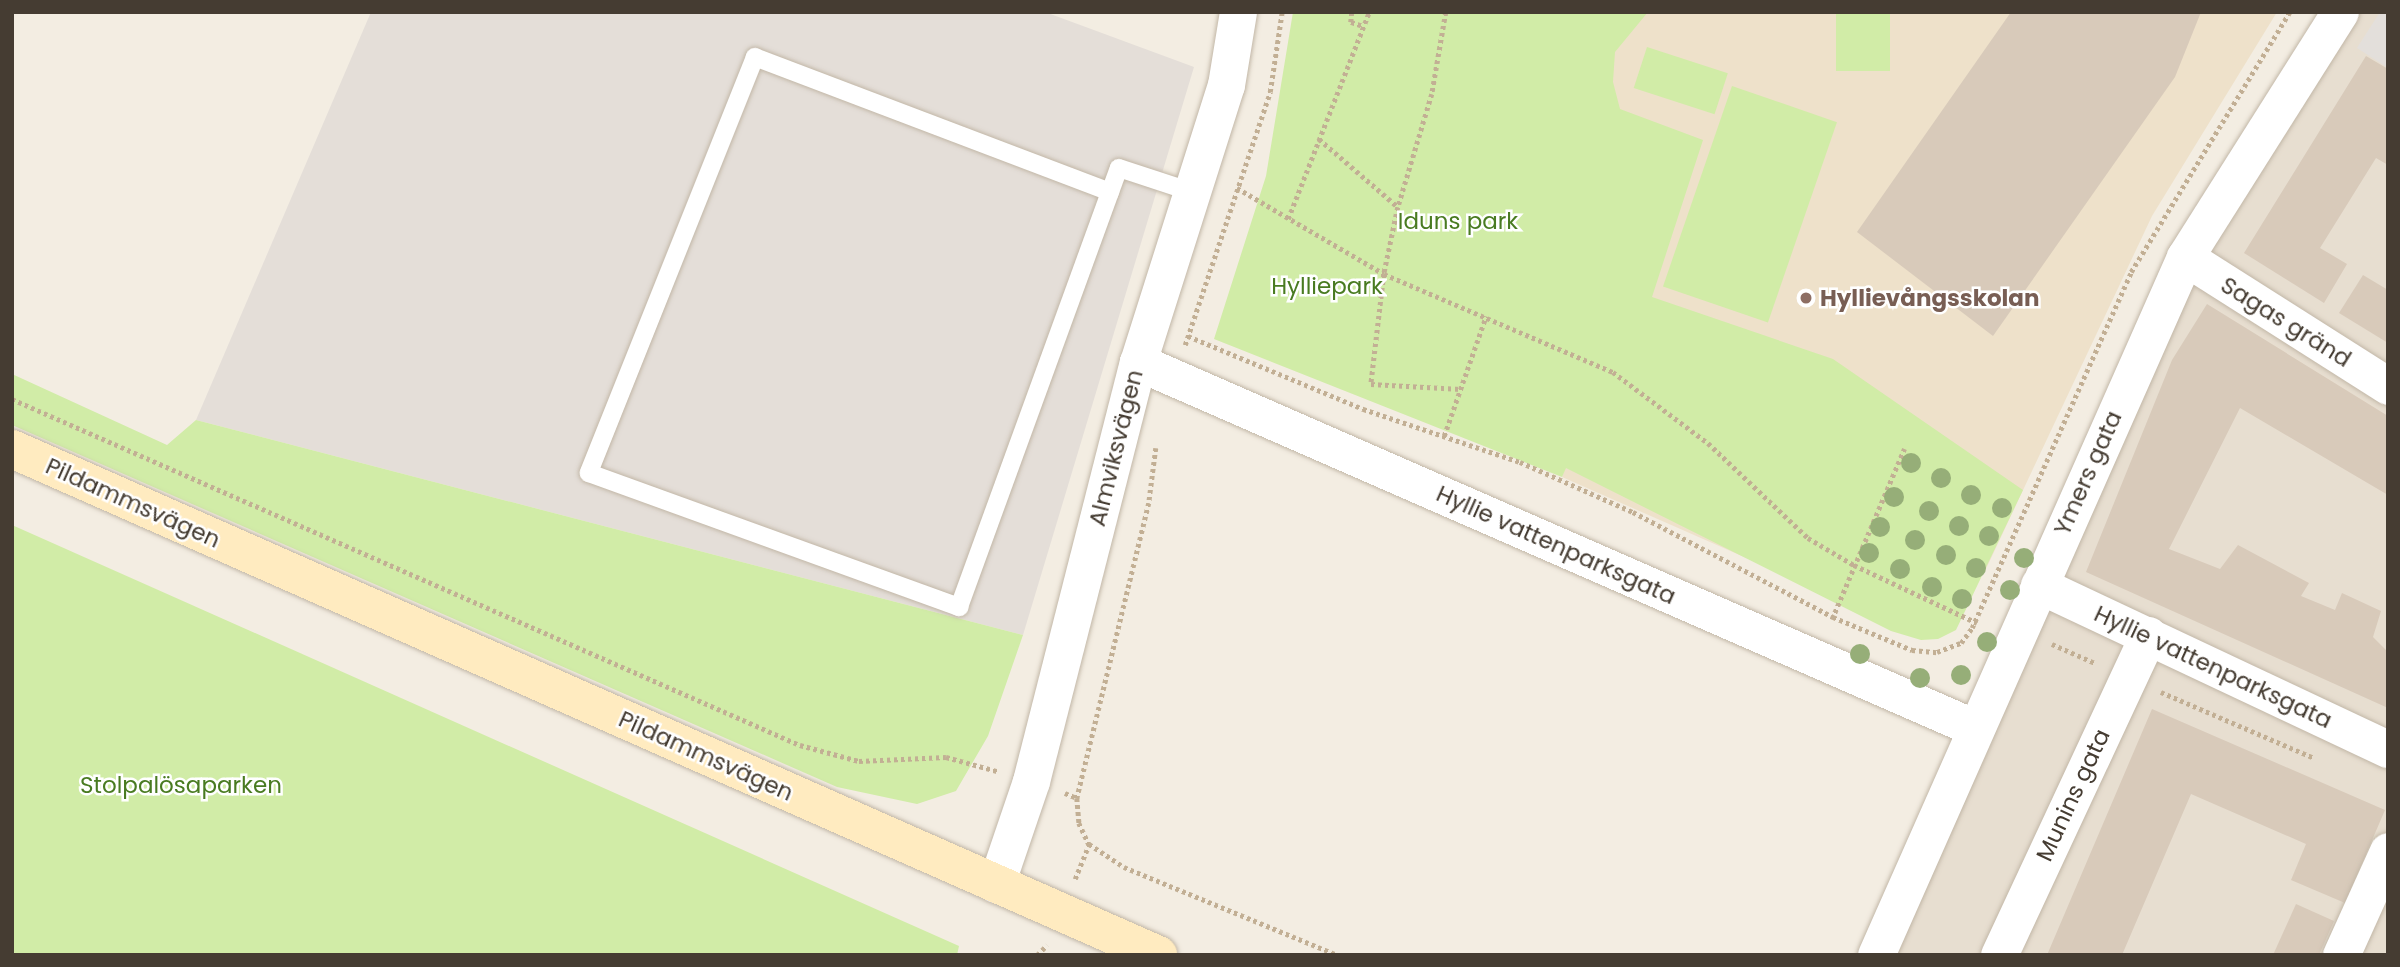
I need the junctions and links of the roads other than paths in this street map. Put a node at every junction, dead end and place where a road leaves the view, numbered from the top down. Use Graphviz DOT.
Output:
graph roads {
  1 [pos="1238,12"];
  2 [pos="2340,12"];
  3 [pos="1110,192"];
  4 [pos="1192,192"];
  5 [pos="2185,257"];
  6 [pos="1138,362"];
  7 [pos="2388,386"];
  8 [pos="12,449"];
  9 [pos="12,468"];
  10 [pos="253,558"];
  11 [pos="2039,585"];
  12 [pos="2148,635"];
  13 [pos="1975,728"];
  14 [pos="2388,749"];
  15 [pos="2388,852"];
  16 [pos="996,884"];
  17 [pos="1158,955"];
  18 [pos="1876,955"];
  19 [pos="1999,955"];
  20 [pos="2341,955"];
  1 -- 4 [label="street, Almviksvägen"];
  2 -- 5 [label="street, Ymers gata"];
  3 -- 3 [label="lane"];
  3 -- 4 [label="lane"];
  4 -- 6 [label="street, Almviksvägen"];
  5 -- 7 [label="street, Sagas gränd"];
  5 -- 11 [label="street, Ymers gata"];
  6 -- 13 [label="street, Hyllie vattenparksgata"];
  6 -- 16 [label="street, Almviksvägen"];
  8 -- 10 [label="main road, Pildammsvägen"];
  9 -- 10 [label="main road, Pildammsvägen"];
  10 -- 16 [label="main road, Pildammsvägen"];
  11 -- 12 [label="street, Hyllie vattenparksgata"];
  11 -- 13 [label="street, Ymers gata"];
  12 -- 14 [label="street, Hyllie vattenparksgata"];
  12 -- 19 [label="street, Munins gata"];
  13 -- 18 [label="street, Ymers gata"];
  15 -- 20 [label="street"];
  16 -- 17 [label="main road, Pildammsvägen"];
}
